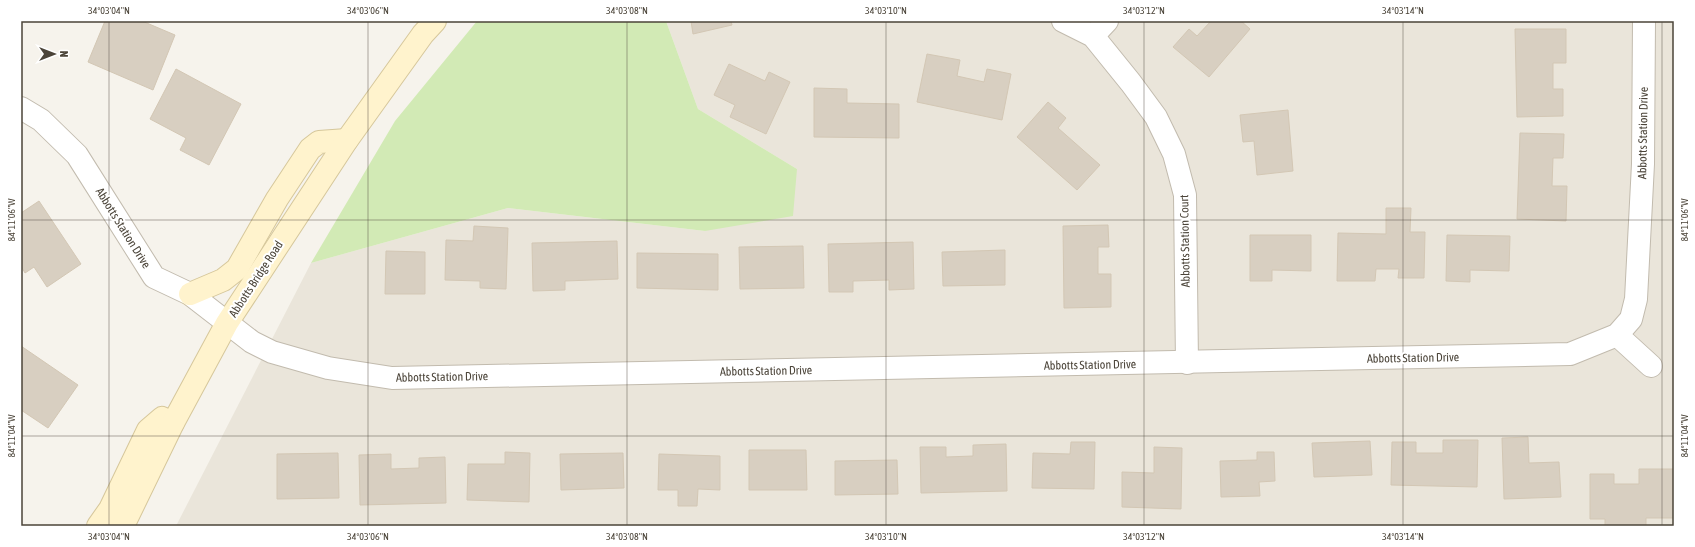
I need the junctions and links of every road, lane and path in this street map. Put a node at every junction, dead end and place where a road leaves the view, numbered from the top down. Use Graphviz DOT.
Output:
graph roads {
  1 [pos="435,21"];
  2 [pos="1063,21"];
  3 [pos="1644,21"];
  4 [pos="1100,29"];
  5 [pos="21,108"];
  6 [pos="347,140"];
  7 [pos="190,294"];
  8 [pos="227,323"];
  9 [pos="1617,335"];
  10 [pos="1187,363"];
  11 [pos="1650,366"];
  12 [pos="173,423"];
  13 [pos="98,526"];
  14 [pos="123,526"];
  1 -- 6 [label="main road, Abbotts Bridge Road"];
  2 -- 4 [label="street, Abbotts Station Court"];
  3 -- 9 [label="street, Abbotts Station Drive"];
  4 -- 10 [label="street, Abbotts Station Court"];
  5 -- 7 [label="street, Abbotts Station Drive"];
  6 -- 7 [label="main road, Abbotts Bridge Road"];
  6 -- 8 [label="main road, Abbotts Bridge Road"];
  7 -- 8 [label="street, Abbotts Station Drive"];
  8 -- 10 [label="street, Abbotts Station Drive"];
  8 -- 12 [label="main road, Abbotts Bridge Road"];
  9 -- 10 [label="street, Abbotts Station Drive"];
  9 -- 11 [label="street"];
  12 -- 13 [label="main road"];
  12 -- 14 [label="main road, Abbotts Bridge Road"];
}
